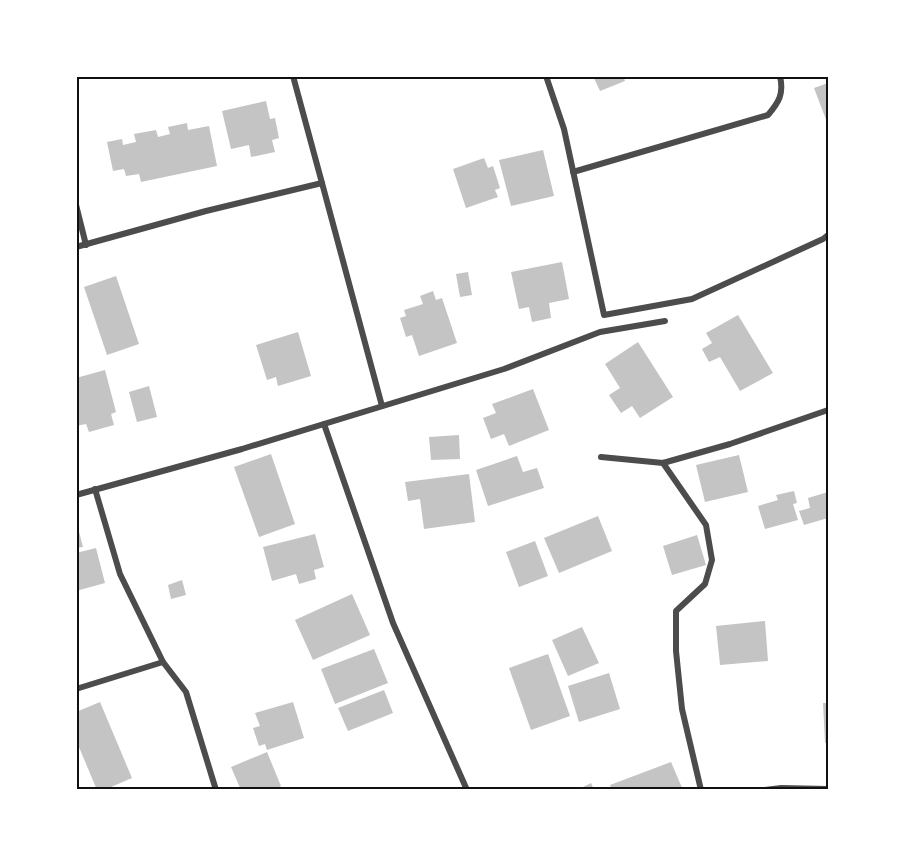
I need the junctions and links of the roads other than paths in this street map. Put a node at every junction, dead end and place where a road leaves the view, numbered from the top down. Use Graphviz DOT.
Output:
graph roads {
  1 [pos="294,76"];
  2 [pos="546,76"];
  3 [pos="780,76"];
  4 [pos="573,172"];
  5 [pos="322,183"];
  6 [pos="76,205"];
  7 [pos="828,235"];
  8 [pos="86,245"];
  9 [pos="76,247"];
  10 [pos="665,321"];
  11 [pos="382,406"];
  12 [pos="828,410"];
  13 [pos="324,424"];
  14 [pos="601,457"];
  15 [pos="663,463"];
  16 [pos="95,489"];
  17 [pos="76,495"];
  18 [pos="163,662"];
  19 [pos="76,690"];
  20 [pos="216,789"];
  21 [pos="467,789"];
  22 [pos="701,789"];
  23 [pos="765,789"];
  24 [pos="828,789"];
  1 -- 5 [label="street"];
  2 -- 4 [label="street"];
  3 -- 4 [label="street"];
  4 -- 7 [label="street"];
  5 -- 8 [label="street"];
  5 -- 11 [label="street"];
  6 -- 8 [label="street"];
  8 -- 9 [label="street"];
  10 -- 11 [label="street"];
  11 -- 13 [label="street"];
  12 -- 15 [label="street"];
  13 -- 16 [label="street"];
  13 -- 21 [label="street"];
  14 -- 15 [label="street"];
  15 -- 22 [label="street"];
  16 -- 17 [label="street"];
  16 -- 18 [label="street"];
  18 -- 19 [label="street"];
  18 -- 20 [label="street"];
  23 -- 24 [label="street"];
}
